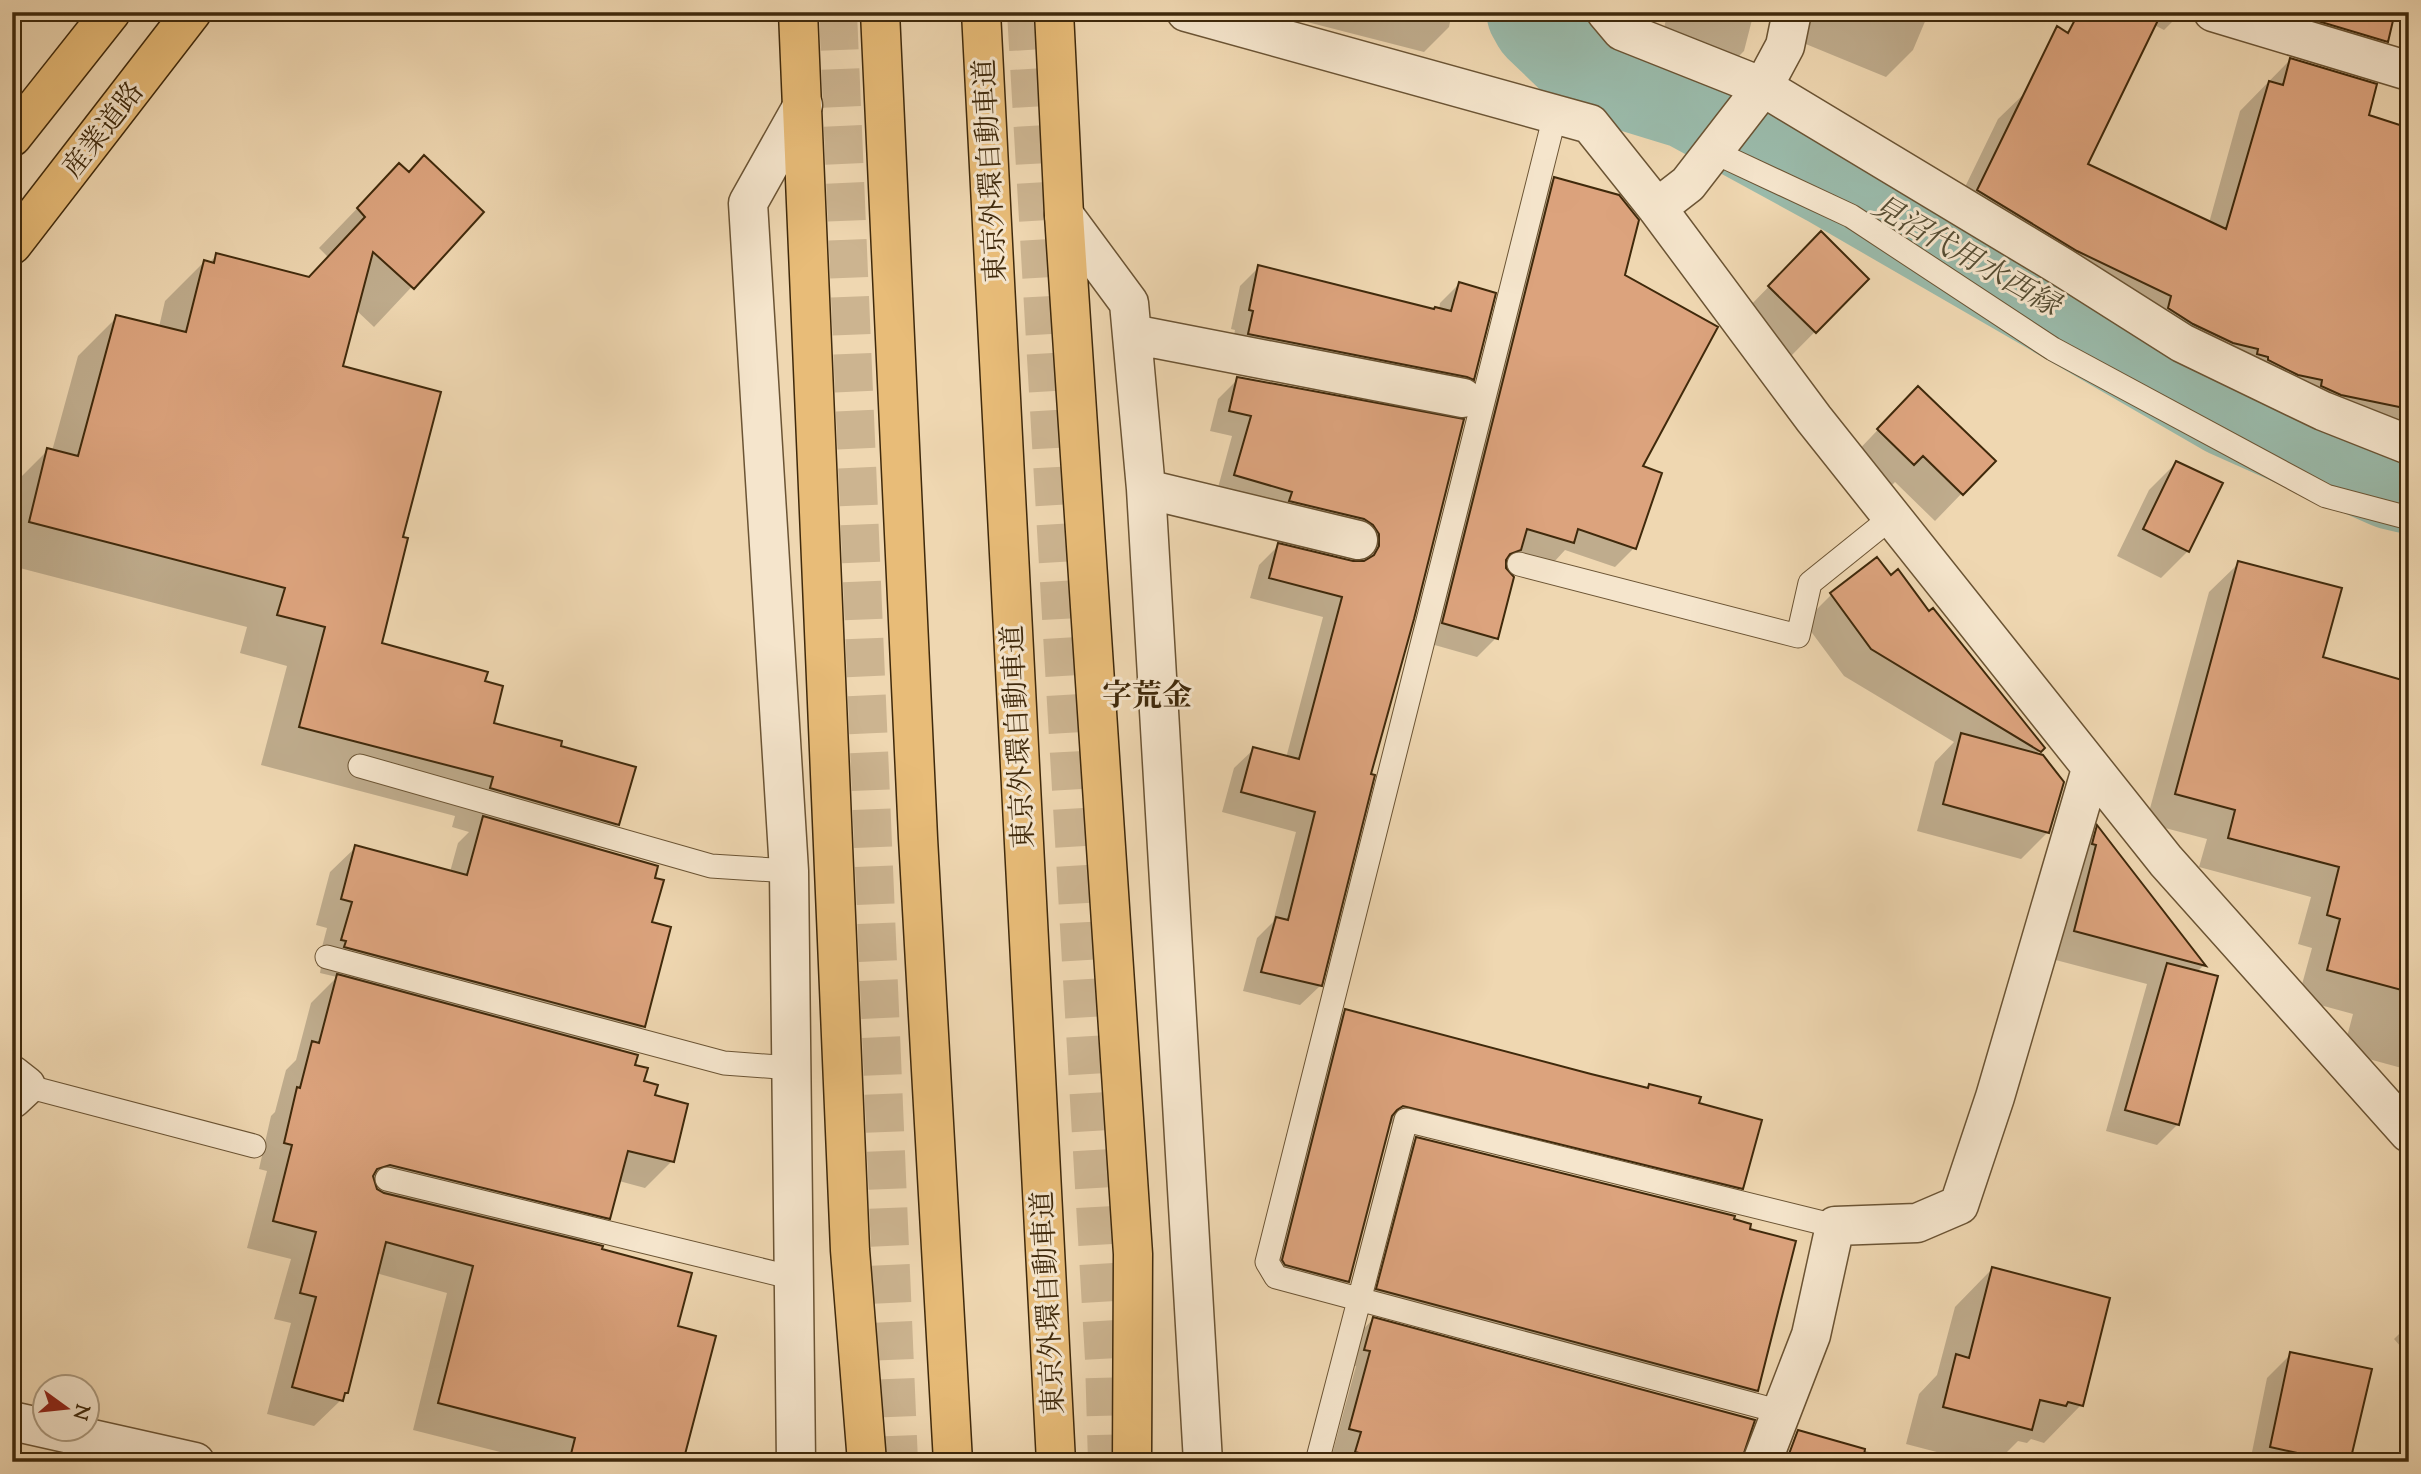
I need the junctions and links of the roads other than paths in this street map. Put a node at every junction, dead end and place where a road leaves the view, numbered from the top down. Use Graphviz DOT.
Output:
graph roads {
  1 [pos="111,12"];
  2 [pos="192,12"];
  3 [pos="798,12"];
  4 [pos="880,12"];
  5 [pos="981,12"];
  6 [pos="1054,12"];
  7 [pos="1186,12"];
  8 [pos="1606,12"];
  9 [pos="1792,12"];
  10 [pos="2213,12"];
  11 [pos="2409,71"];
  12 [pos="803,105"];
  13 [pos="1555,115"];
  14 [pos="1738,121"];
  15 [pos="12,137"];
  16 [pos="1657,208"];
  17 [pos="1064,215"];
  18 [pos="12,245"];
  19 [pos="1132,334"];
  20 [pos="1463,398"];
  21 [pos="2409,445"];
  22 [pos="1146,489"];
  23 [pos="1892,517"];
  24 [pos="2409,519"];
  25 [pos="1357,540"];
  26 [pos="1519,564"];
  27 [pos="360,766"];
  28 [pos="2091,769"];
  29 [pos="789,871"];
  30 [pos="327,957"];
  31 [pos="792,1068"];
  32 [pos="17,1087"];
  33 [pos="2409,1133"];
  34 [pos="254,1146"];
  35 [pos="387,1179"];
  36 [pos="1835,1226"];
  37 [pos="794,1278"];
  38 [pos="1360,1299"];
  39 [pos="1781,1412"];
  40 [pos="12,1421"];
  41 [pos="112,1453"];
  42 [pos="195,1462"];
  43 [pos="796,1462"];
  44 [pos="867,1462"];
  45 [pos="953,1462"];
  46 [pos="1056,1462"];
  47 [pos="1132,1462"];
  48 [pos="1203,1462"];
  49 [pos="1317,1462"];
  50 [pos="1762,1462"];
  1 -- 15 [label="main road"];
  2 -- 18 [label="main road, 産業道路"];
  3 -- 12 [label="main road"];
  4 -- 45 [label="main road"];
  5 -- 46 [label="main road, 東京外環自動車道"];
  6 -- 17 [label="main road"];
  7 -- 13 [label="street"];
  8 -- 14 [label="street"];
  9 -- 14 [label="street"];
  10 -- 11 [label="street"];
  12 -- 29 [label="street"];
  12 -- 44 [label="main road"];
  13 -- 16 [label="street"];
  13 -- 38 [label="lane"];
  14 -- 16 [label="street"];
  14 -- 21 [label="street"];
  14 -- 24 [label="lane"];
  16 -- 23 [label="street"];
  17 -- 19 [label="street"];
  17 -- 47 [label="main road"];
  19 -- 20 [label="street"];
  19 -- 22 [label="street"];
  22 -- 25 [label="street"];
  22 -- 48 [label="street"];
  23 -- 26 [label="lane"];
  23 -- 28 [label="street"];
  27 -- 29 [label="lane"];
  28 -- 33 [label="street"];
  28 -- 36 [label="street"];
  29 -- 31 [label="street"];
  30 -- 31 [label="lane"];
  31 -- 37 [label="street"];
  32 -- 34 [label="lane"];
  35 -- 37 [label="lane"];
  36 -- 38 [label="lane"];
  36 -- 39 [label="street"];
  37 -- 43 [label="street"];
  38 -- 39 [label="lane"];
  38 -- 49 [label="lane"];
  39 -- 50 [label="street"];
  40 -- 41 [label="street"];
  41 -- 42 [label="street"];
}
